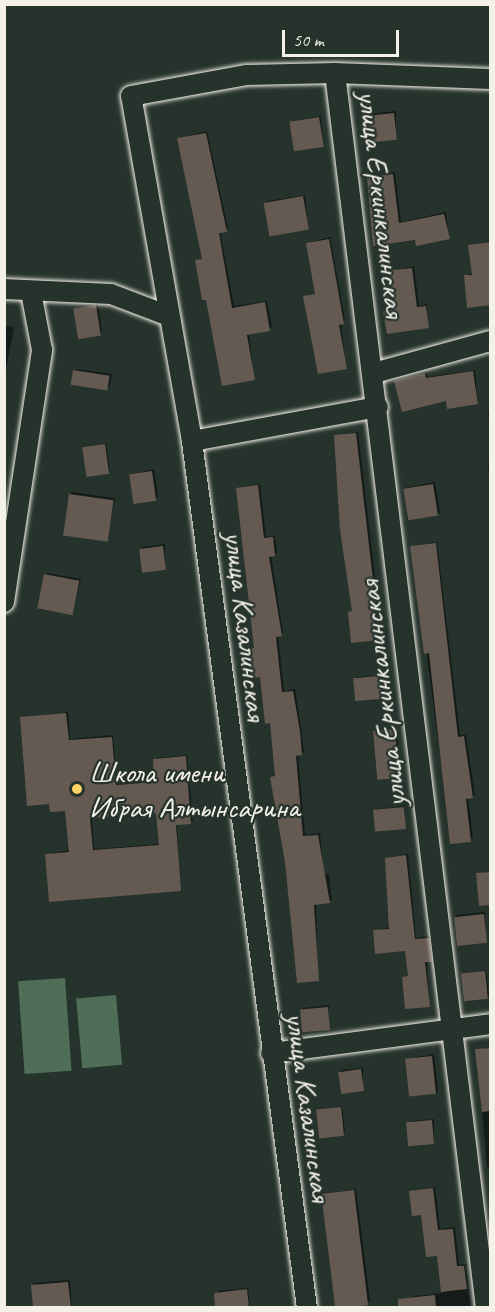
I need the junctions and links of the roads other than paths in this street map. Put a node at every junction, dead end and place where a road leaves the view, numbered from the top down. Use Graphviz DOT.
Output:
graph roads {
  1 [pos="335,74"];
  2 [pos="490,79"];
  3 [pos="4,289"];
  4 [pos="31,292"];
  5 [pos="169,316"];
  6 [pos="490,341"];
  7 [pos="374,374"];
  8 [pos="378,407"];
  9 [pos="192,441"];
  10 [pos="4,602"];
  11 [pos="490,1024"];
  12 [pos="452,1028"];
  13 [pos="271,1053"];
  14 [pos="307,1308"];
  15 [pos="486,1308"];
  1 -- 2 [label="street"];
  1 -- 5 [label="street, улица Казалинская"];
  1 -- 7 [label="street, улица Еркинкалинская"];
  3 -- 4 [label="street"];
  4 -- 5 [label="street"];
  4 -- 10 [label="street"];
  5 -- 9 [label="street, улица Казалинская"];
  6 -- 7 [label="street"];
  7 -- 8 [label="street, улица Еркинкалинская"];
  8 -- 9 [label="street"];
  8 -- 12 [label="street, улица Еркинкалинская"];
  9 -- 13 [label="street, улица Казалинская"];
  11 -- 12 [label="street"];
  12 -- 13 [label="street"];
  12 -- 15 [label="street, улица Еркинкалинская"];
  13 -- 14 [label="street, улица Казалинская"];
}
